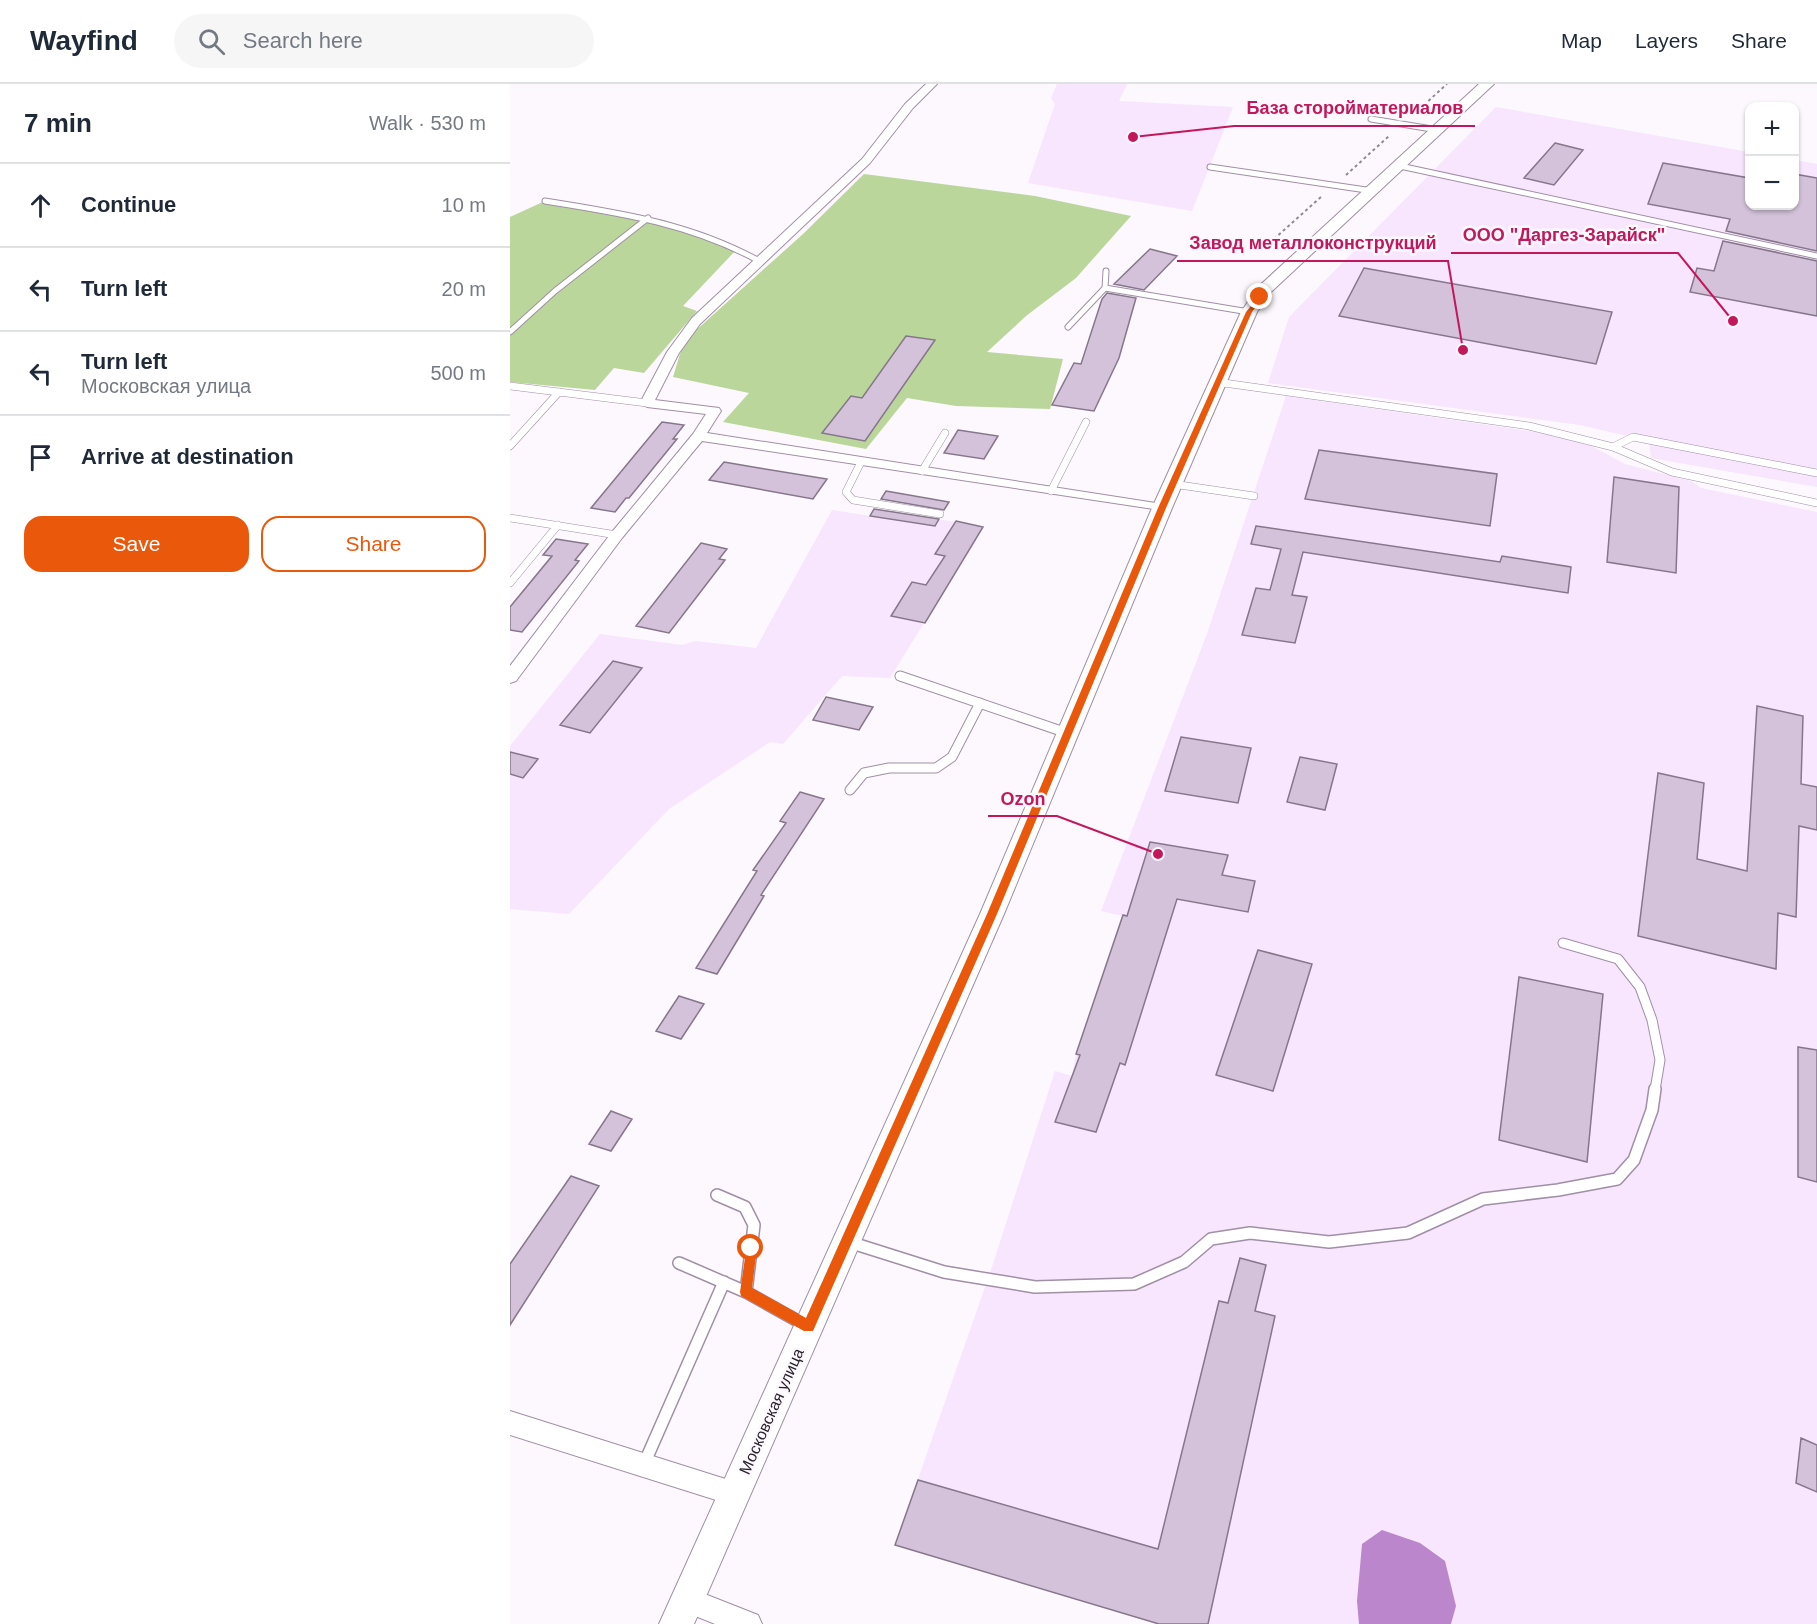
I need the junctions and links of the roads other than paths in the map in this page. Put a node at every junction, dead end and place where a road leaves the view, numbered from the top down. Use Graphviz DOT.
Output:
graph roads {
  1 [pos="932,84"];
  2 [pos="1487,84"];
  3 [pos="1371,119"];
  4 [pos="1438,130"];
  5 [pos="1400,166"];
  6 [pos="1210,167"];
  7 [pos="1373,191"];
  8 [pos="545,201"];
  9 [pos="648,218"];
  10 [pos="1817,256"];
  11 [pos="761,262"];
  12 [pos="1106,271"];
  13 [pos="1106,288"];
  14 [pos="1249,312"];
  15 [pos="1068,327"];
  16 [pos="510,332"];
  17 [pos="1218,382"];
  18 [pos="510,386"];
  19 [pos="559,392"];
  20 [pos="647,403"];
  21 [pos="1086,422"];
  22 [pos="945,433"];
  23 [pos="699,436"];
  24 [pos="510,446"];
  25 [pos="1613,447"];
  26 [pos="861,462"];
  27 [pos="922,471"];
  28 [pos="1817,473"];
  29 [pos="1051,491"];
  30 [pos="1167,496"];
  31 [pos="1254,496"];
  32 [pos="1817,503"];
  33 [pos="940,514"];
  34 [pos="510,518"];
  35 [pos="558,525"];
  36 [pos="617,535"];
  37 [pos="510,583"];
  38 [pos="512,672"];
  39 [pos="900,676"];
  40 [pos="980,704"];
  41 [pos="1067,734"];
  42 [pos="849,790"];
  43 [pos="1563,943"];
  44 [pos="717,1195"];
  45 [pos="847,1242"];
  46 [pos="679,1263"];
  47 [pos="724,1282"];
  48 [pos="746,1292"];
  49 [pos="809,1327"];
  50 [pos="510,1423"];
  51 [pos="644,1465"];
  52 [pos="735,1494"];
  53 [pos="682,1612"];
  54 [pos="749,1624"];
  1 -- 11 [label="street"];
  2 -- 4 [label="main road, Московская улица"];
  3 -- 4 [label="lane"];
  4 -- 5 [label="main road, Московская улица"];
  5 -- 7 [label="main road, Московская улица"];
  5 -- 10 [label="lane"];
  6 -- 7 [label="lane"];
  7 -- 14 [label="main road, Московская улица"];
  8 -- 9 [label="lane"];
  9 -- 11 [label="lane"];
  9 -- 16 [label="lane"];
  11 -- 20 [label="street"];
  12 -- 13 [label="lane"];
  13 -- 14 [label="lane"];
  13 -- 15 [label="lane"];
  14 -- 17 [label="main road, Московская улица"];
  17 -- 25 [label="lane"];
  17 -- 30 [label="main road, Московская улица"];
  18 -- 19 [label="lane"];
  19 -- 20 [label="lane"];
  19 -- 24 [label="lane"];
  20 -- 23 [label="street"];
  21 -- 29 [label="lane"];
  22 -- 27 [label="lane"];
  23 -- 26 [label="street"];
  23 -- 36 [label="street"];
  25 -- 28 [label="lane"];
  25 -- 32 [label="lane"];
  26 -- 27 [label="street"];
  26 -- 33 [label="lane"];
  27 -- 29 [label="street"];
  29 -- 30 [label="street"];
  30 -- 31 [label="lane"];
  30 -- 41 [label="main road, Московская улица"];
  34 -- 35 [label="lane"];
  35 -- 36 [label="lane"];
  35 -- 37 [label="lane"];
  36 -- 38 [label="street"];
  39 -- 40 [label="lane"];
  40 -- 41 [label="lane"];
  40 -- 42 [label="lane"];
  41 -- 45 [label="main road, Московская улица"];
  43 -- 45 [label="lane"];
  44 -- 48 [label="lane"];
  45 -- 49 [label="main road, Московская улица"];
  46 -- 47 [label="lane"];
  47 -- 48 [label="lane"];
  47 -- 51 [label="lane"];
  48 -- 49 [label="lane"];
  49 -- 52 [label="main road, Московская улица"];
  50 -- 51 [label="street"];
  51 -- 52 [label="street"];
  52 -- 53 [label="main road, Московская улица"];
  53 -- 54 [label="street"];
}
